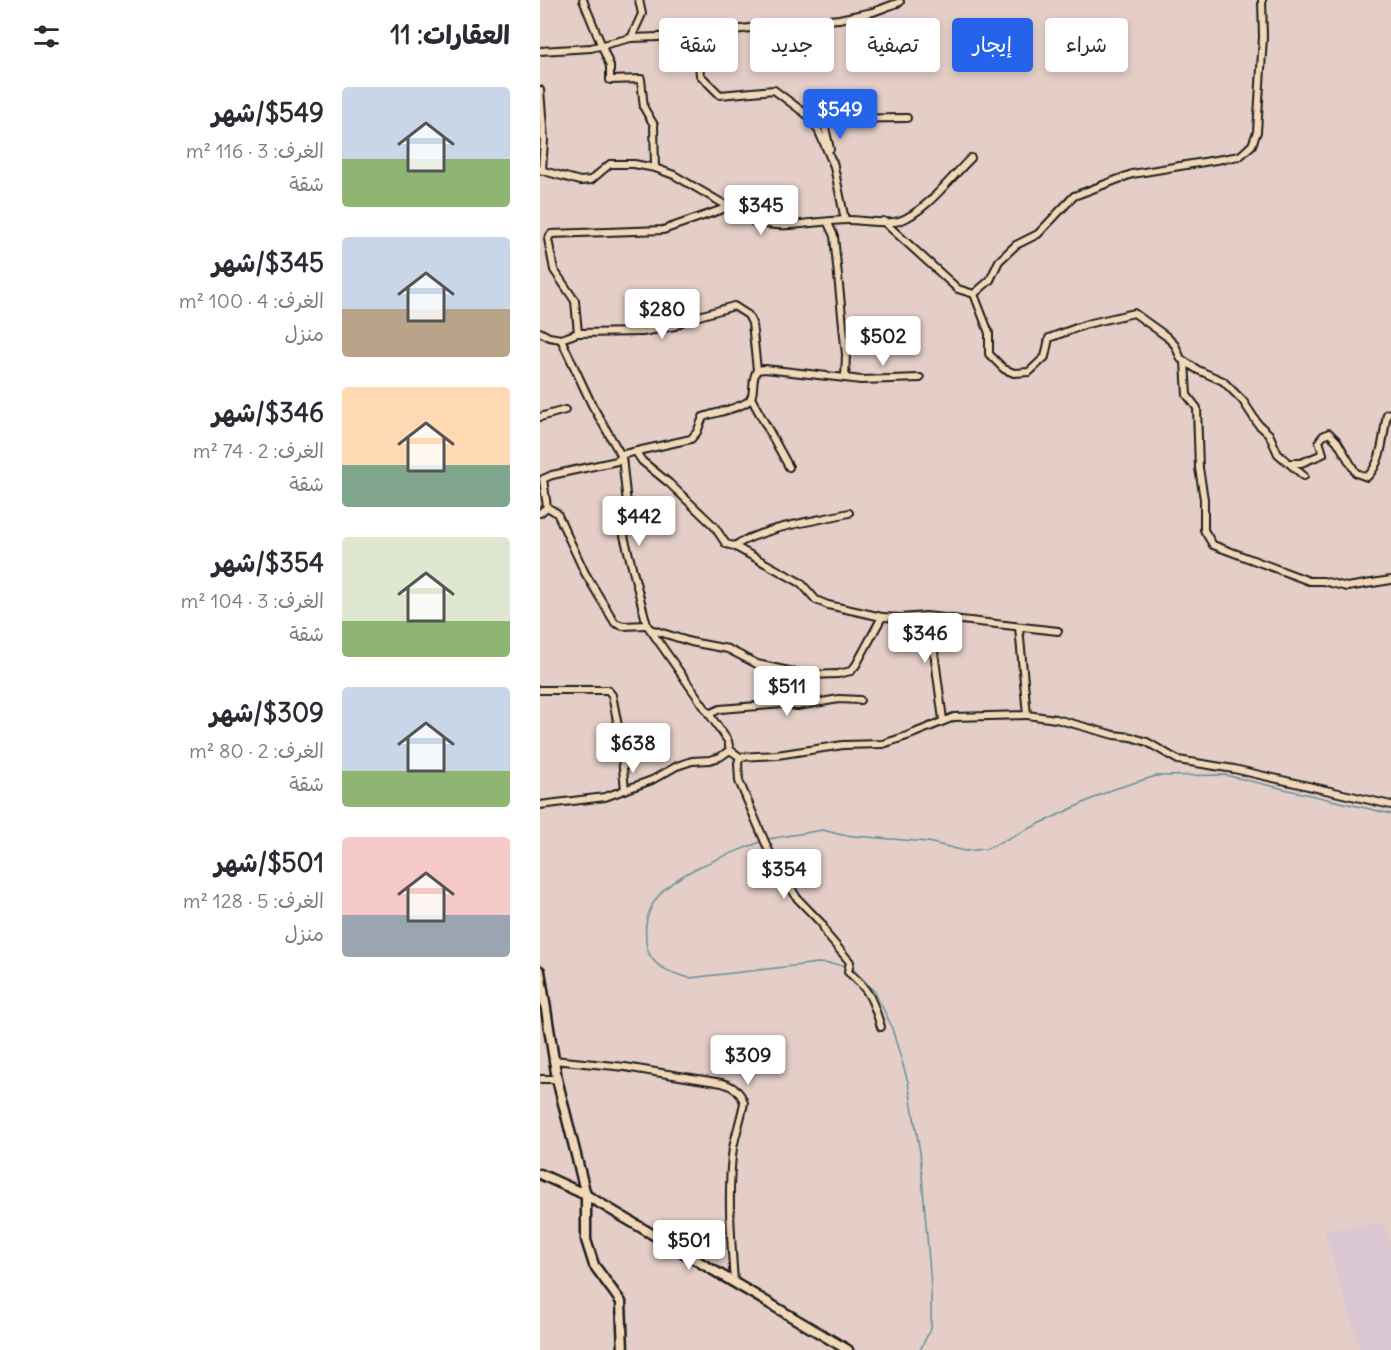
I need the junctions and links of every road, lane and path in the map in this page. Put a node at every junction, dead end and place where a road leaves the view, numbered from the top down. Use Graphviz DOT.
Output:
graph roads {
  1 [pos="583,0"];
  2 [pos="639,0"];
  3 [pos="1262,0"];
  4 [pos="900,2"];
  5 [pos="738,30"];
  6 [pos="659,37"];
  7 [pos="631,38"];
  8 [pos="602,46"];
  9 [pos="540,51"];
  10 [pos="700,72"];
  11 [pos="540,90"];
  12 [pos="907,118"];
  13 [pos="971,158"];
  14 [pos="834,166"];
  15 [pos="655,168"];
  16 [pos="541,170"];
  17 [pos="729,207"];
  18 [pos="845,220"];
  19 [pos="883,222"];
  20 [pos="828,223"];
  21 [pos="549,251"];
  22 [pos="540,252"];
  23 [pos="974,294"];
  24 [pos="540,332"];
  25 [pos="578,333"];
  26 [pos="561,339"];
  27 [pos="1185,362"];
  28 [pos="756,370"];
  29 [pos="845,378"];
  30 [pos="920,378"];
  31 [pos="751,398"];
  32 [pos="565,411"];
  33 [pos="1391,413"];
  34 [pos="540,417"];
  35 [pos="636,452"];
  36 [pos="622,457"];
  37 [pos="1290,463"];
  38 [pos="789,467"];
  39 [pos="1304,476"];
  40 [pos="542,478"];
  41 [pos="547,507"];
  42 [pos="540,513"];
  43 [pos="849,513"];
  44 [pos="734,546"];
  45 [pos="1391,580"];
  46 [pos="882,617"];
  47 [pos="901,618"];
  48 [pos="648,627"];
  49 [pos="1019,627"];
  50 [pos="1058,631"];
  51 [pos="540,690"];
  52 [pos="860,699"];
  53 [pos="709,714"];
  54 [pos="1027,715"];
  55 [pos="943,720"];
  56 [pos="730,750"];
  57 [pos="740,758"];
  58 [pos="625,790"];
  59 [pos="540,805"];
  60 [pos="1391,805"];
  61 [pos="540,971"];
  62 [pos="881,1027"];
  63 [pos="554,1060"];
  64 [pos="540,1079"];
  65 [pos="557,1079"];
  66 [pos="540,1174"];
  67 [pos="586,1195"];
  68 [pos="734,1282"];
  69 [pos="623,1350"];
  70 [pos="848,1350"];
  1 -- 8 [label="street"];
  2 -- 7 [label="street"];
  3 -- 23 [label="street"];
  4 -- 5 [label="street"];
  6 -- 7 [label="street"];
  7 -- 8 [label="street"];
  8 -- 9 [label="street"];
  8 -- 15 [label="street"];
  10 -- 14 [label="street"];
  11 -- 16 [label="street"];
  12 -- 14 [label="street"];
  13 -- 19 [label="street"];
  14 -- 18 [label="street"];
  15 -- 16 [label="street"];
  15 -- 17 [label="street"];
  17 -- 20 [label="street"];
  17 -- 21 [label="street"];
  18 -- 19 [label="street"];
  18 -- 20 [label="street"];
  19 -- 23 [label="street"];
  20 -- 29 [label="street"];
  21 -- 22 [label="street"];
  21 -- 25 [label="street"];
  23 -- 27 [label="street"];
  24 -- 26 [label="street"];
  25 -- 26 [label="street"];
  25 -- 28 [label="street"];
  26 -- 36 [label="street"];
  27 -- 37 [label="street"];
  27 -- 45 [label="street"];
  28 -- 29 [label="street"];
  28 -- 31 [label="street"];
  29 -- 30 [label="street"];
  31 -- 35 [label="street"];
  31 -- 38 [label="street"];
  32 -- 34 [label="street"];
  33 -- 37 [label="street"];
  35 -- 36 [label="street"];
  35 -- 44 [label="street"];
  36 -- 40 [label="street"];
  36 -- 48 [label="street"];
  37 -- 39 [label="street"];
  40 -- 41 [label="street"];
  41 -- 42 [label="street"];
  41 -- 48 [label="street"];
  43 -- 44 [label="street"];
  44 -- 46 [label="street"];
  46 -- 47 [label="street"];
  46 -- 48 [label="street"];
  47 -- 49 [label="street"];
  47 -- 55 [label="street"];
  48 -- 53 [label="street"];
  49 -- 50 [label="street"];
  49 -- 54 [label="street"];
  51 -- 58 [label="street"];
  52 -- 53 [label="street"];
  53 -- 56 [label="street"];
  54 -- 55 [label="street"];
  54 -- 60 [label="street"];
  55 -- 57 [label="street"];
  56 -- 57 [label="street"];
  56 -- 58 [label="street"];
  57 -- 62 [label="street"];
  58 -- 59 [label="street"];
  61 -- 63 [label="street"];
  63 -- 65 [label="street"];
  63 -- 68 [label="street"];
  64 -- 65 [label="street"];
  65 -- 67 [label="street"];
  66 -- 67 [label="street"];
  67 -- 68 [label="street"];
  67 -- 69 [label="street"];
  68 -- 70 [label="street"];
}
